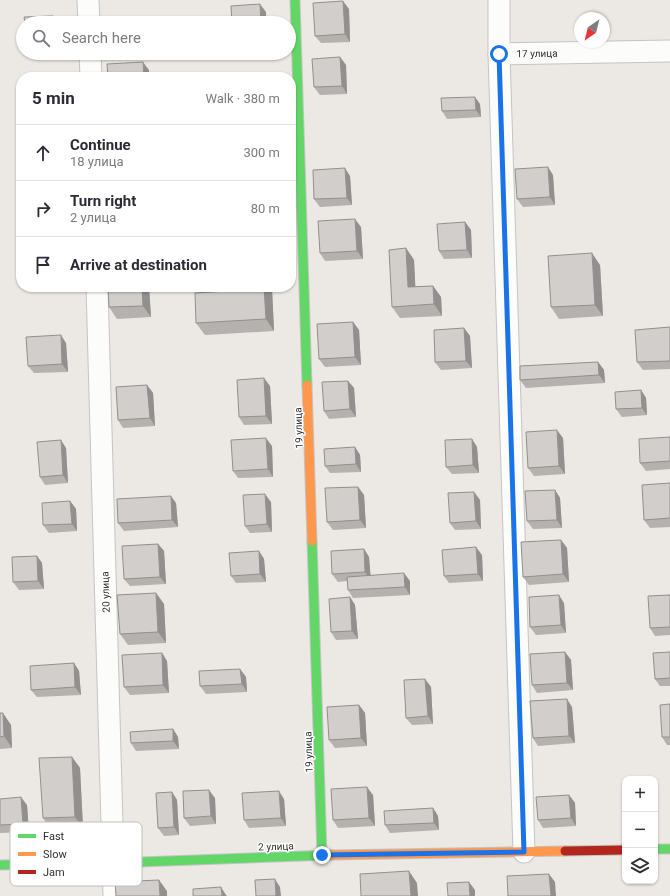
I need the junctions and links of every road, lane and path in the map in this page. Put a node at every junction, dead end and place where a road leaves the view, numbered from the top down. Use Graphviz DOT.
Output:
graph roads {
  1 [pos="88,0"];
  2 [pos="295,0"];
  3 [pos="499,0"];
  4 [pos="89,16"];
  5 [pos="296,16"];
  6 [pos="296,32"];
  7 [pos="670,51"];
  8 [pos="499,54"];
  9 [pos="90,60"];
  10 [pos="90,72"];
  11 [pos="97,292"];
  12 [pos="112,822"];
  13 [pos="658,849"];
  14 [pos="670,849"];
  15 [pos="622,850"];
  16 [pos="524,852"];
  17 [pos="322,855"];
  18 [pos="142,862"];
  19 [pos="0,865"];
  20 [pos="10,865"];
  21 [pos="114,886"];
  22 [pos="114,896"];
  1 -- 4 [label="street"];
  2 -- 5 [label="street, 19 улица"];
  3 -- 8 [label="street"];
  6 -- 17 [label="street, 19 улица"];
  7 -- 8 [label="street, 17 улица"];
  8 -- 16 [label="street"];
  9 -- 10 [label="street"];
  11 -- 12 [label="street, 20 улица"];
  13 -- 14 [label="street"];
  15 -- 16 [label="street, 2 улица"];
  16 -- 17 [label="street, 2 улица"];
  17 -- 18 [label="street, 2 улица"];
  19 -- 20 [label="street, 2 улица"];
  21 -- 22 [label="street, 20 улица"];
}
